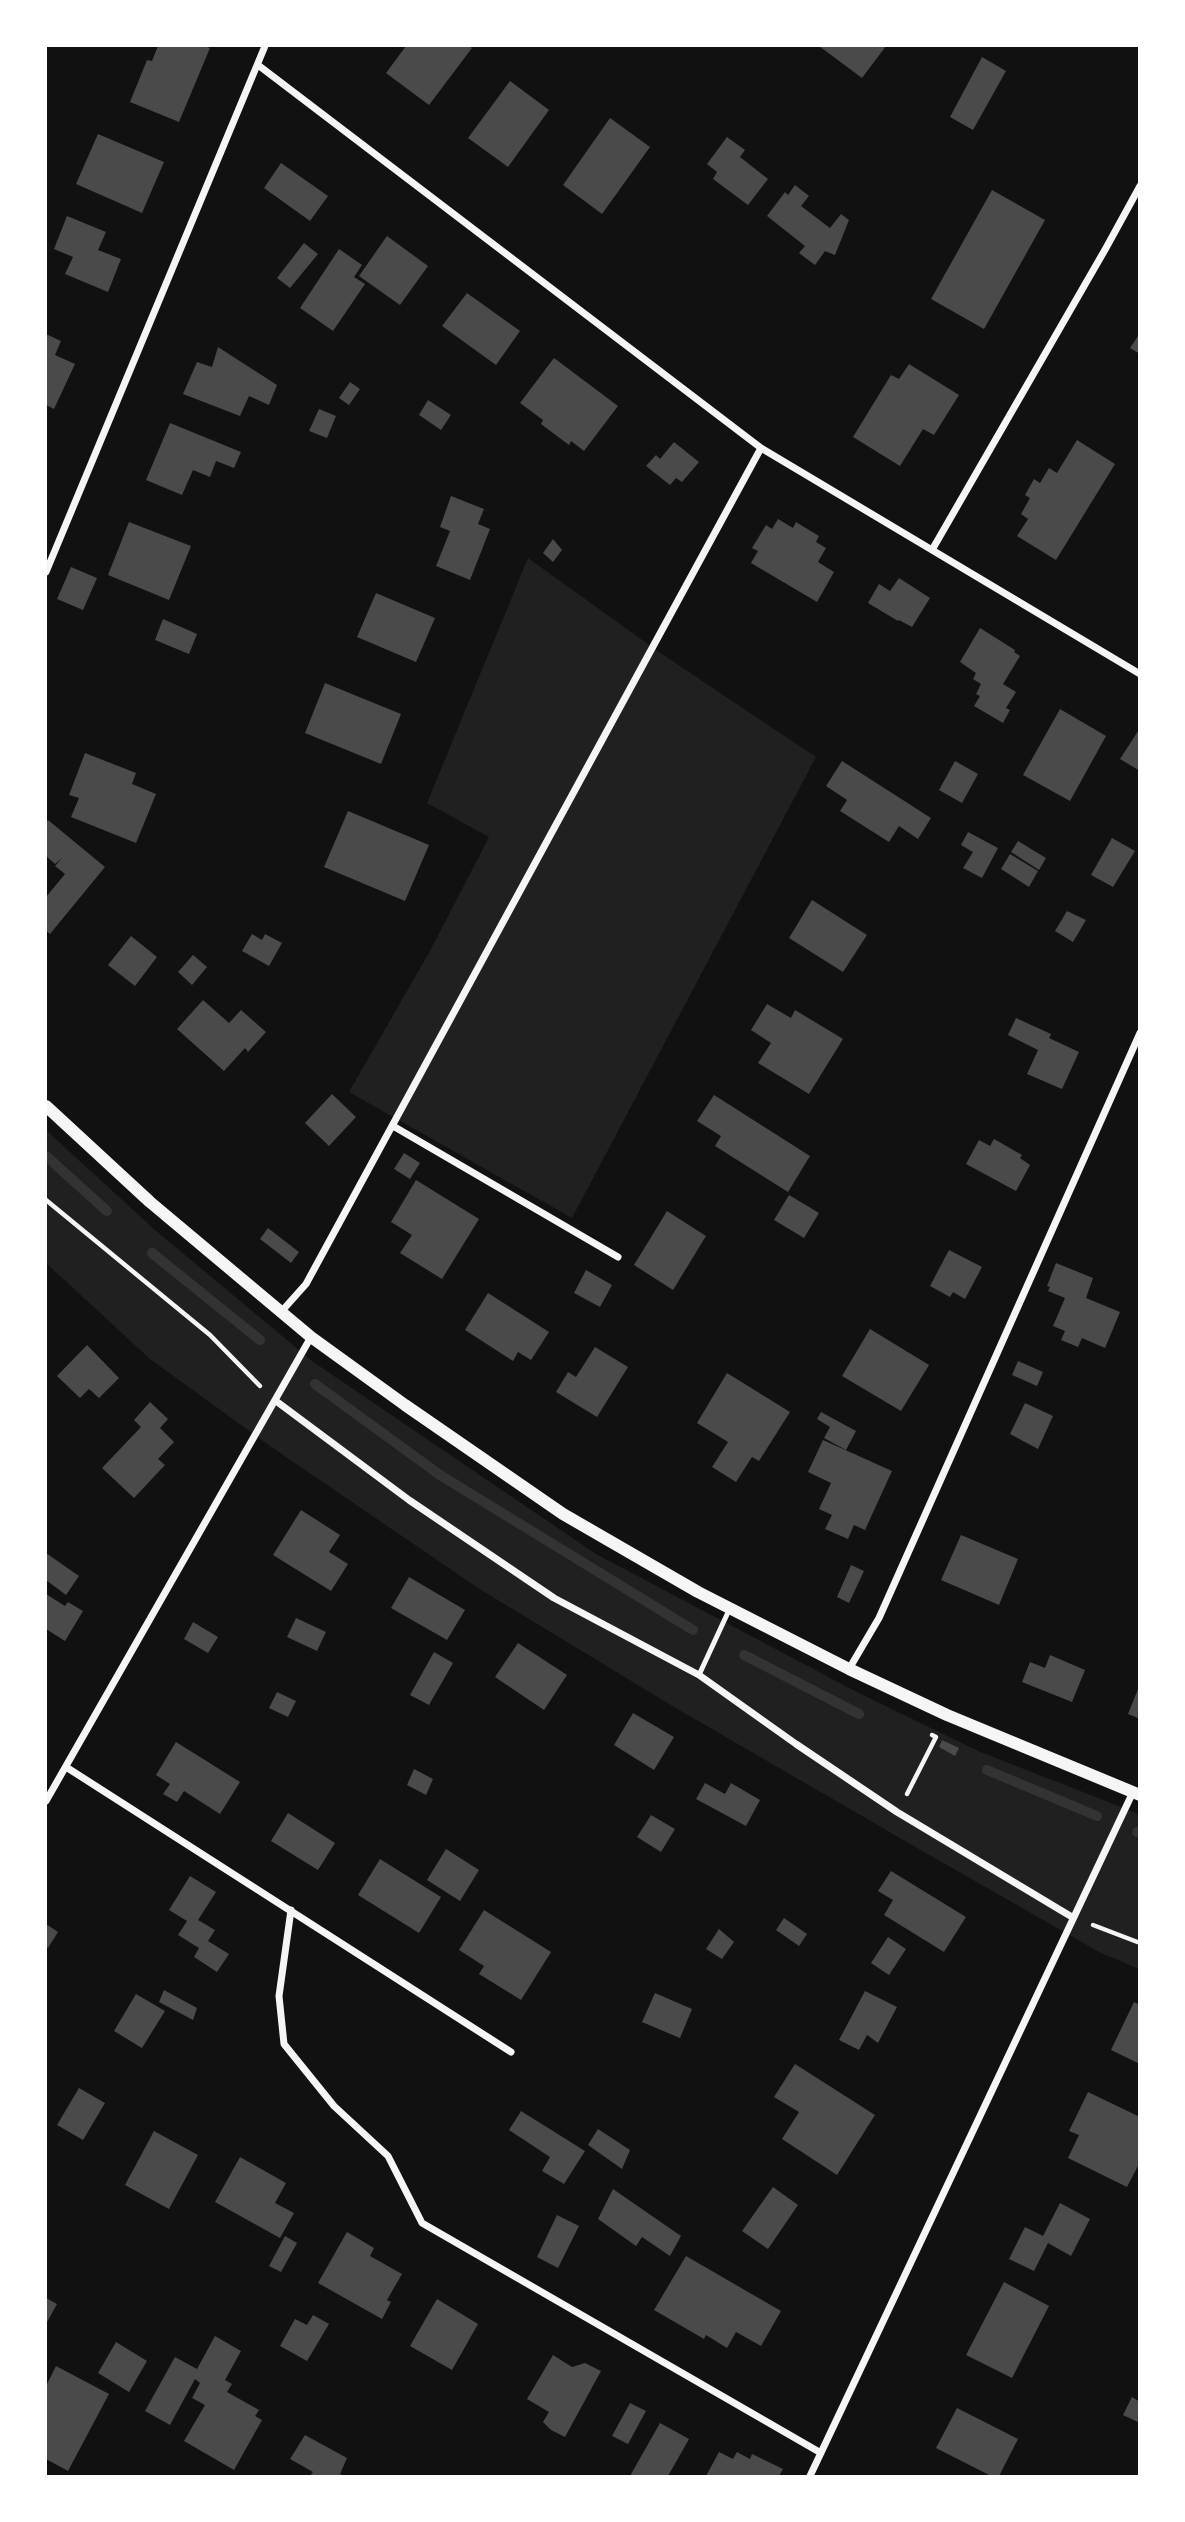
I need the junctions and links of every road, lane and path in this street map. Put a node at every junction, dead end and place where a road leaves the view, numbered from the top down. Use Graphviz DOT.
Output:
graph roads {
  1 [pos="265,46"];
  2 [pos="258,65"];
  3 [pos="1139,186"];
  4 [pos="761,448"];
  5 [pos="932,550"];
  6 [pos="46,572"];
  7 [pos="1139,674"];
  8 [pos="1139,1033"];
  9 [pos="46,1106"];
  10 [pos="393,1126"];
  11 [pos="46,1200"];
  12 [pos="618,1257"];
  13 [pos="281,1312"];
  14 [pos="311,1337"];
  15 [pos="276,1401"];
  16 [pos="730,1608"];
  17 [pos="849,1669"];
  18 [pos="699,1675"];
  19 [pos="925,1732"];
  20 [pos="66,1766"];
  21 [pos="1136,1793"];
  22 [pos="46,1801"];
  23 [pos="897,1812"];
  24 [pos="291,1910"];
  25 [pos="1072,1917"];
  26 [pos="1139,1942"];
  27 [pos="511,2052"];
  28 [pos="821,2453"];
  29 [pos="810,2476"];
  1 -- 2 [label="street"];
  2 -- 4 [label="street"];
  2 -- 6 [label="street"];
  3 -- 5 [label="street"];
  4 -- 5 [label="street"];
  4 -- 10 [label="street"];
  5 -- 7 [label="street"];
  8 -- 17 [label="street"];
  9 -- 13 [label="street"];
  10 -- 12 [label="street"];
  10 -- 13 [label="street"];
  11 -- 15 [label="path"];
  13 -- 14 [label="street"];
  14 -- 15 [label="street"];
  14 -- 16 [label="street"];
  15 -- 18 [label="street"];
  15 -- 20 [label="street"];
  16 -- 17 [label="street"];
  16 -- 18 [label="lane"];
  17 -- 21 [label="street"];
  18 -- 23 [label="street"];
  19 -- 23 [label="path"];
  20 -- 22 [label="street"];
  20 -- 24 [label="street"];
  21 -- 25 [label="street"];
  23 -- 25 [label="street"];
  24 -- 27 [label="street"];
  24 -- 28 [label="street"];
  25 -- 26 [label="path"];
  25 -- 28 [label="street"];
  28 -- 29 [label="street"];
}
